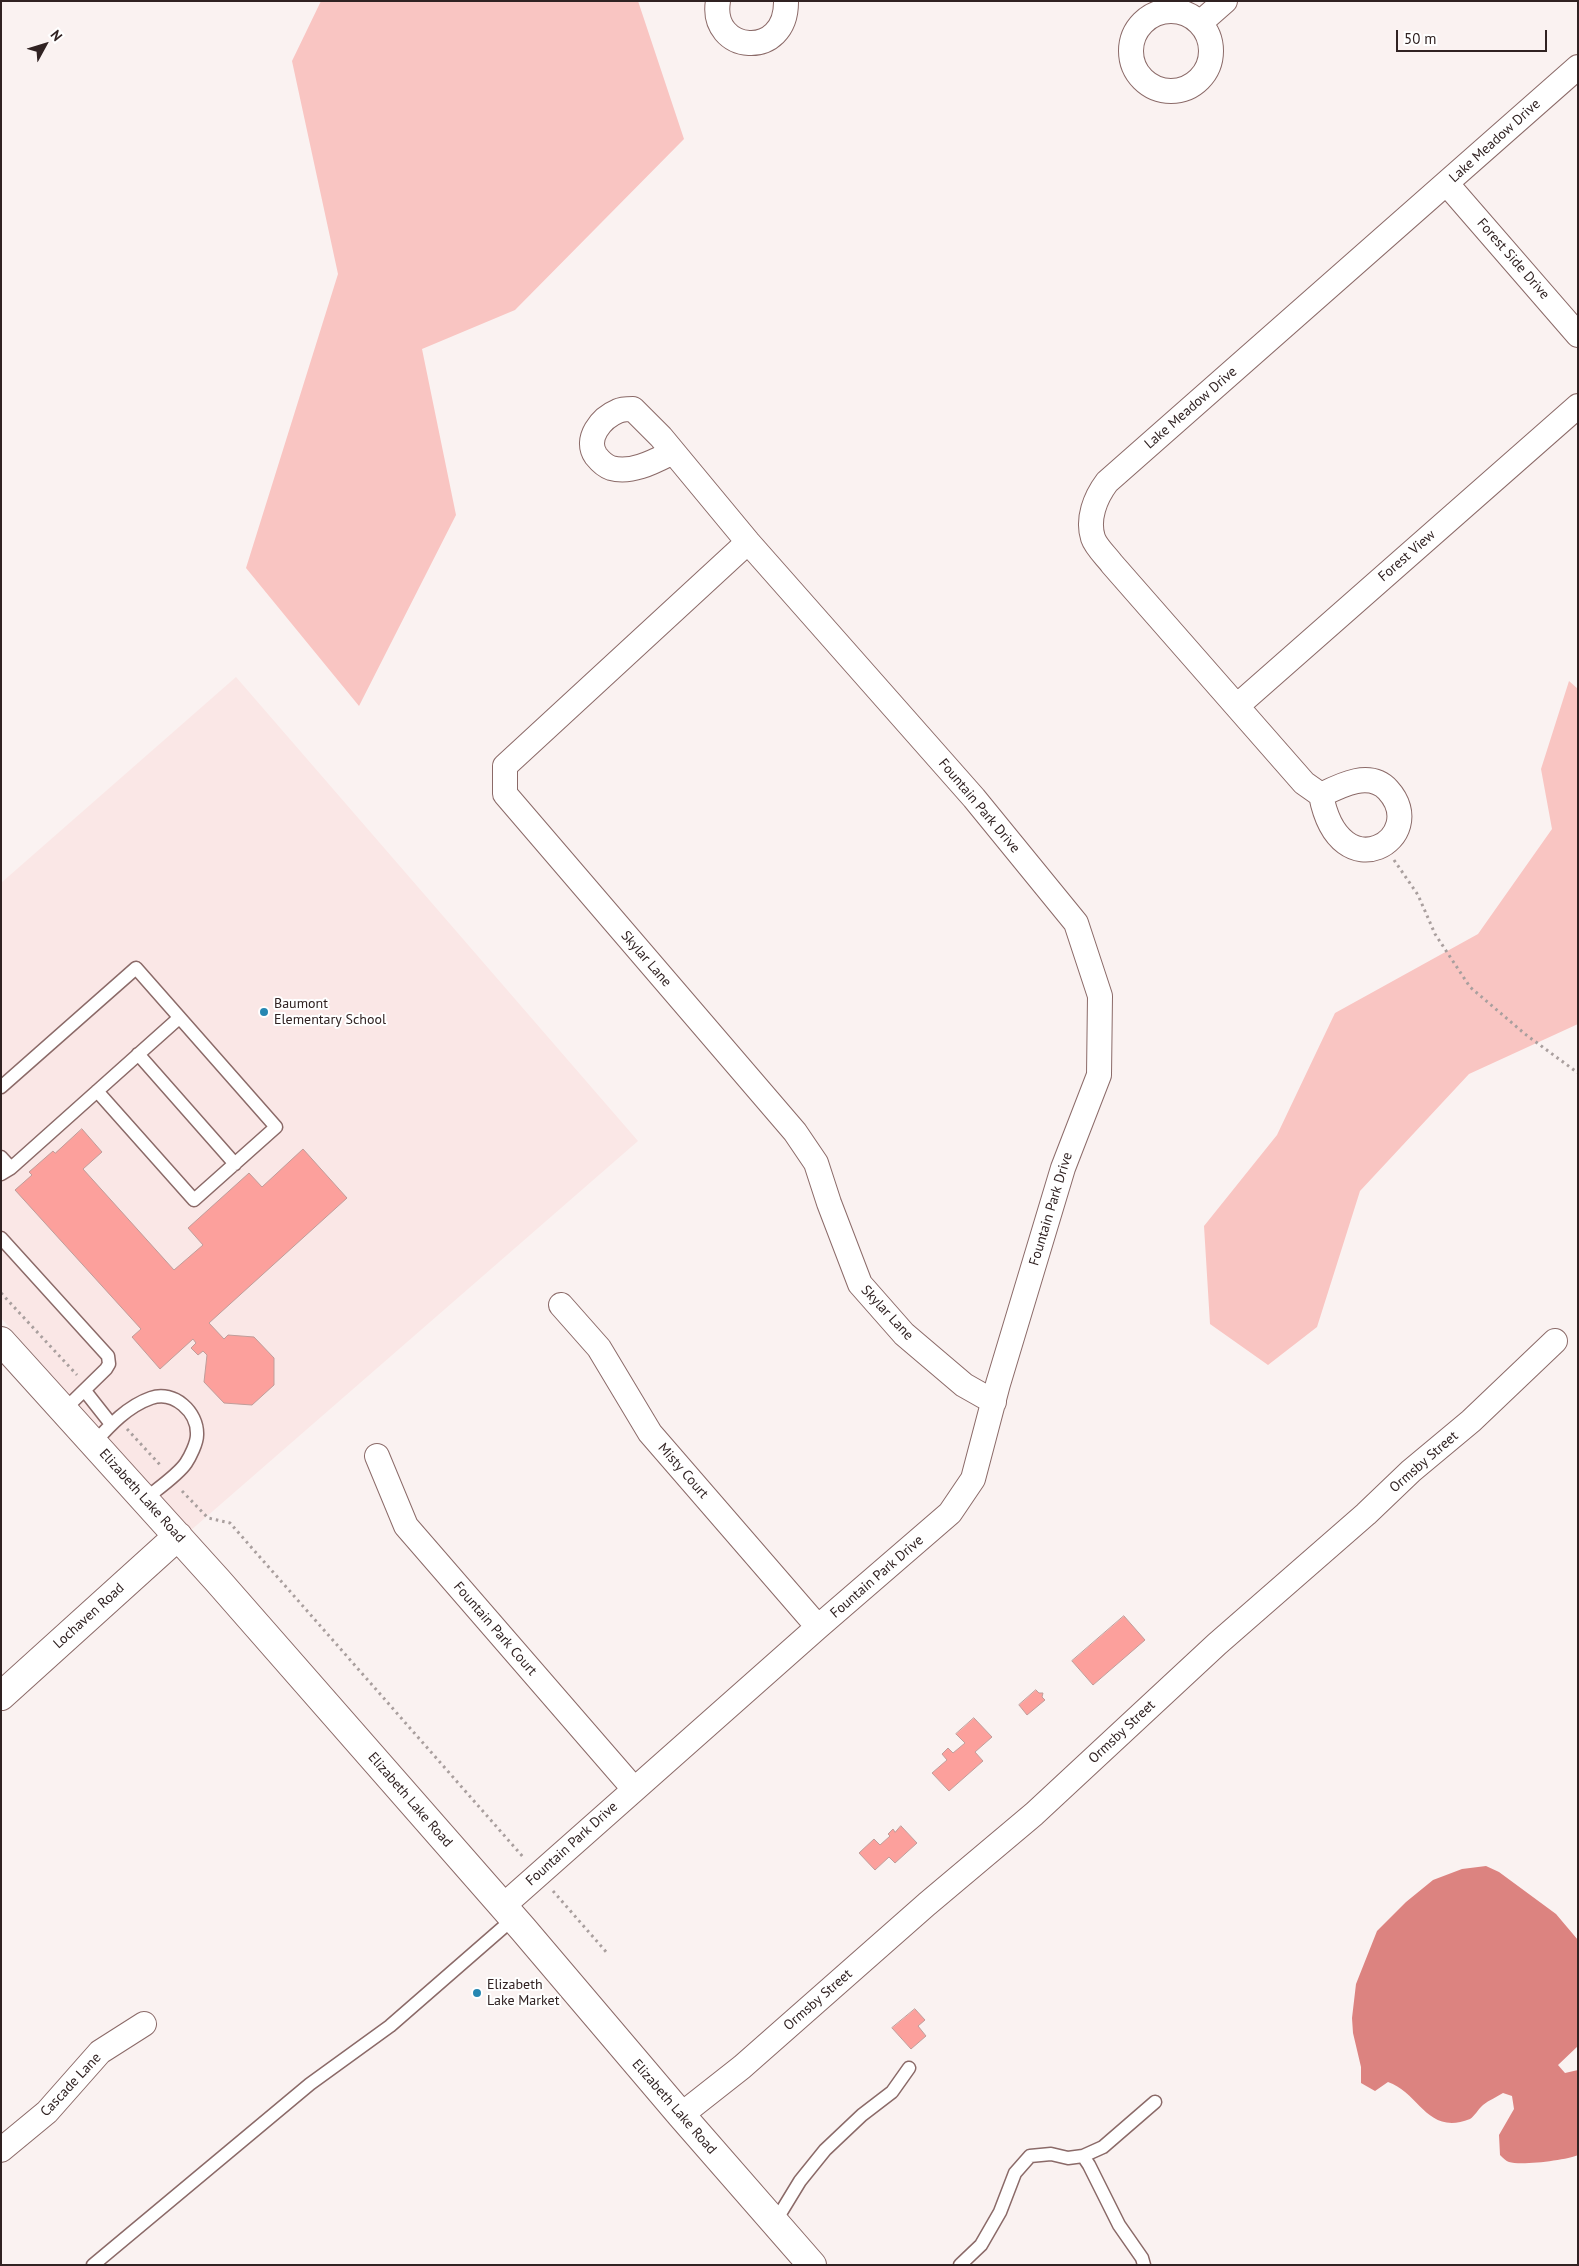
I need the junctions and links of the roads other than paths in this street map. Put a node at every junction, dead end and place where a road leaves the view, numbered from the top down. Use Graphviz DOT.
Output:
graph roads {
  1 [pos="718,1"];
  2 [pos="786,1"];
  3 [pos="1225,1"];
  4 [pos="1200,23"];
  5 [pos="1578,67"];
  6 [pos="1447,184"];
  7 [pos="1578,335"];
  8 [pos="1578,406"];
  9 [pos="673,452"];
  10 [pos="748,542"];
  11 [pos="1237,706"];
  12 [pos="1321,795"];
  13 [pos="179,1018"];
  14 [pos="138,1054"];
  15 [pos="1,1087"];
  16 [pos="96,1091"];
  17 [pos="1,1157"];
  18 [pos="235,1164"];
  19 [pos="6,1171"];
  20 [pos="1,1238"];
  21 [pos="561,1305"];
  22 [pos="1555,1340"];
  23 [pos="1,1341"];
  24 [pos="86,1389"];
  25 [pos="994,1402"];
  26 [pos="64,1410"];
  27 [pos="108,1429"];
  28 [pos="377,1456"];
  29 [pos="145,1499"];
  30 [pos="178,1536"];
  31 [pos="818,1627"];
  32 [pos="1,1696"];
  33 [pos="634,1789"];
  34 [pos="508,1912"];
  35 [pos="144,2024"];
  36 [pos="909,2068"];
  37 [pos="1155,2102"];
  38 [pos="681,2115"];
  39 [pos="1,2150"];
  40 [pos="1082,2156"];
  41 [pos="775,2222"];
  42 [pos="94,2265"];
  43 [pos="812,2265"];
  44 [pos="960,2265"];
  45 [pos="1144,2265"];
  1 -- 2 [label="street"];
  3 -- 4 [label="street"];
  5 -- 6 [label="street, Lake Meadow Drive"];
  6 -- 7 [label="street, Forest Side Drive"];
  6 -- 11 [label="street, Lake Meadow Drive"];
  8 -- 11 [label="street, Forest View"];
  9 -- 10 [label="street, Fountain Park Drive"];
  10 -- 25 [label="street, Fountain Park Drive"];
  10 -- 25 [label="street, Skylar Lane"];
  11 -- 12 [label="street, Lake Meadow Drive"];
  12 -- 12 [label="street"];
  13 -- 14 [label="lane"];
  13 -- 15 [label="lane"];
  13 -- 18 [label="lane"];
  14 -- 16 [label="lane"];
  14 -- 18 [label="lane"];
  16 -- 18 [label="lane"];
  16 -- 19 [label="lane"];
  17 -- 19 [label="lane"];
  20 -- 24 [label="lane"];
  21 -- 31 [label="street, Misty Court"];
  22 -- 38 [label="street, Ormsby Street"];
  23 -- 26 [label="street, Elizabeth Lake Road"];
  24 -- 26 [label="lane"];
  24 -- 27 [label="lane"];
  25 -- 31 [label="street, Fountain Park Drive"];
  26 -- 27 [label="street, Elizabeth Lake Road"];
  27 -- 29 [label="street, Elizabeth Lake Road"];
  27 -- 29 [label="lane"];
  28 -- 33 [label="street, Fountain Park Court"];
  29 -- 30 [label="street, Elizabeth Lake Road"];
  30 -- 32 [label="street, Lochaven Road"];
  30 -- 34 [label="street, Elizabeth Lake Road"];
  31 -- 33 [label="street, Fountain Park Drive"];
  33 -- 34 [label="street, Fountain Park Drive"];
  34 -- 38 [label="street, Elizabeth Lake Road"];
  34 -- 42 [label="lane"];
  35 -- 39 [label="street, Cascade Lane"];
  36 -- 41 [label="lane"];
  37 -- 40 [label="lane"];
  38 -- 41 [label="street, Elizabeth Lake Road"];
  40 -- 44 [label="lane"];
  40 -- 45 [label="lane"];
  41 -- 43 [label="street, Elizabeth Lake Road"];
}
